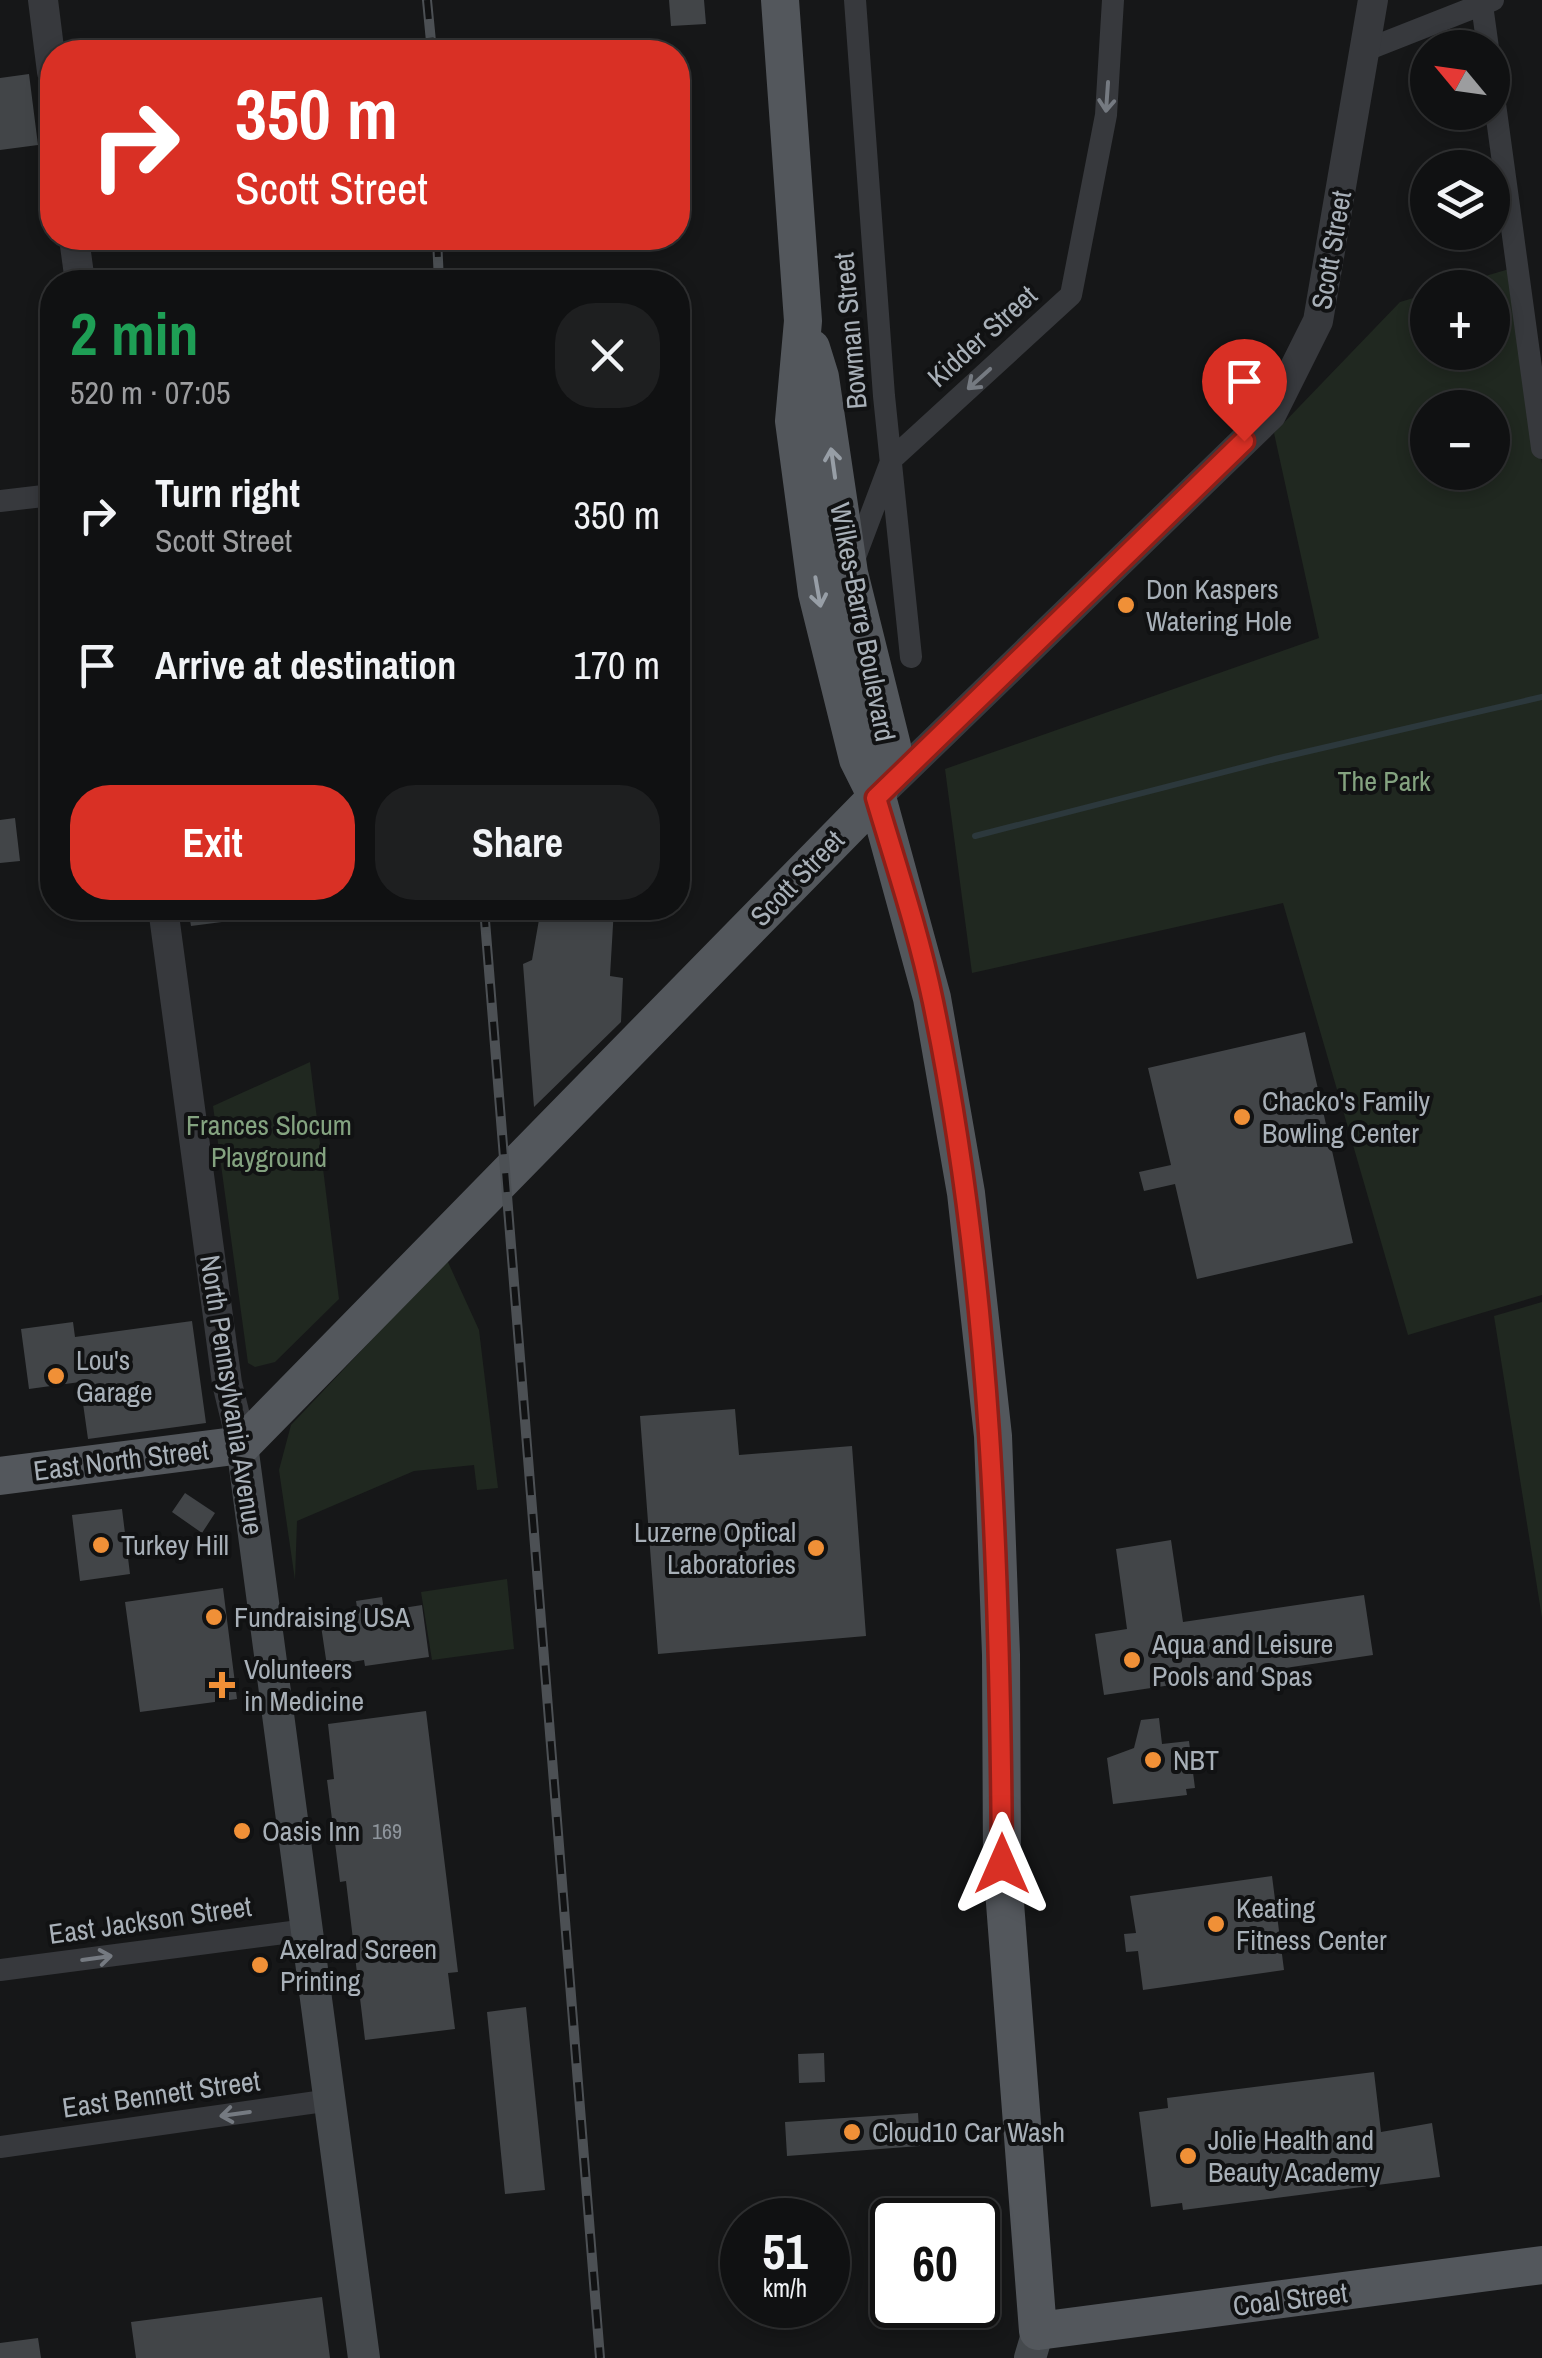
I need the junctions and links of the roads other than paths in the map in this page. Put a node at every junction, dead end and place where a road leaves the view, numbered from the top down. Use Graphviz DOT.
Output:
graph roads {
  1 [pos="43,0"];
  2 [pos="780,0"];
  3 [pos="855,0"];
  4 [pos="1113,0"];
  5 [pos="1373,0"];
  6 [pos="1487,2"];
  7 [pos="1488,30"];
  8 [pos="48,40"];
  9 [pos="1366,50"];
  10 [pos="1499,130"];
  11 [pos="803,322"];
  12 [pos="1542,448"];
  13 [pos="892,459"];
  14 [pos="40,496"];
  15 [pos="0,502"];
  16 [pos="849,574"];
  17 [pos="910,657"];
  18 [pos="876,798"];
  19 [pos="165,920"];
  20 [pos="242,1445"];
  21 [pos="0,1476"];
  22 [pos="308,1930"];
  23 [pos="0,1970"];
  24 [pos="331,2100"];
  25 [pos="0,2148"];
  26 [pos="1542,2266"];
  27 [pos="1038,2349"];
  28 [pos="364,2358"];
  1 -- 8 [label="street"];
  2 -- 11 [label="main road, Wilkes-Barre Boulevard"];
  3 -- 13 [label="street, Bowman Street"];
  4 -- 13 [label="street, Kidder Street, one-way"];
  5 -- 9 [label="street, Scott Street"];
  6 -- 7 [label="street"];
  6 -- 9 [label="street"];
  9 -- 18 [label="street, Scott Street"];
  10 -- 12 [label="street"];
  16 -- 11 [label="main road, Wilkes-Barre Boulevard, one-way"];
  11 -- 18 [label="main road, Wilkes-Barre Boulevard, one-way"];
  13 -- 16 [label="street, Kidder Street"];
  13 -- 17 [label="street, Bowman Street"];
  14 -- 15 [label="street"];
  16 -- 18 [label="main road, Wilkes-Barre Boulevard"];
  18 -- 20 [label="main road, Scott Street"];
  18 -- 27 [label="main road"];
  19 -- 20 [label="street, North Pennsylvania Avenue"];
  20 -- 21 [label="main road, East North Street"];
  20 -- 22 [label="main road, North Pennsylvania Avenue"];
  23 -- 22 [label="street, East Jackson Street, one-way"];
  22 -- 24 [label="main road, North Pennsylvania Avenue"];
  24 -- 25 [label="street, East Bennett Street, one-way"];
  24 -- 28 [label="main road, North Pennsylvania Avenue"];
  26 -- 27 [label="main road, Coal Street"];
}
